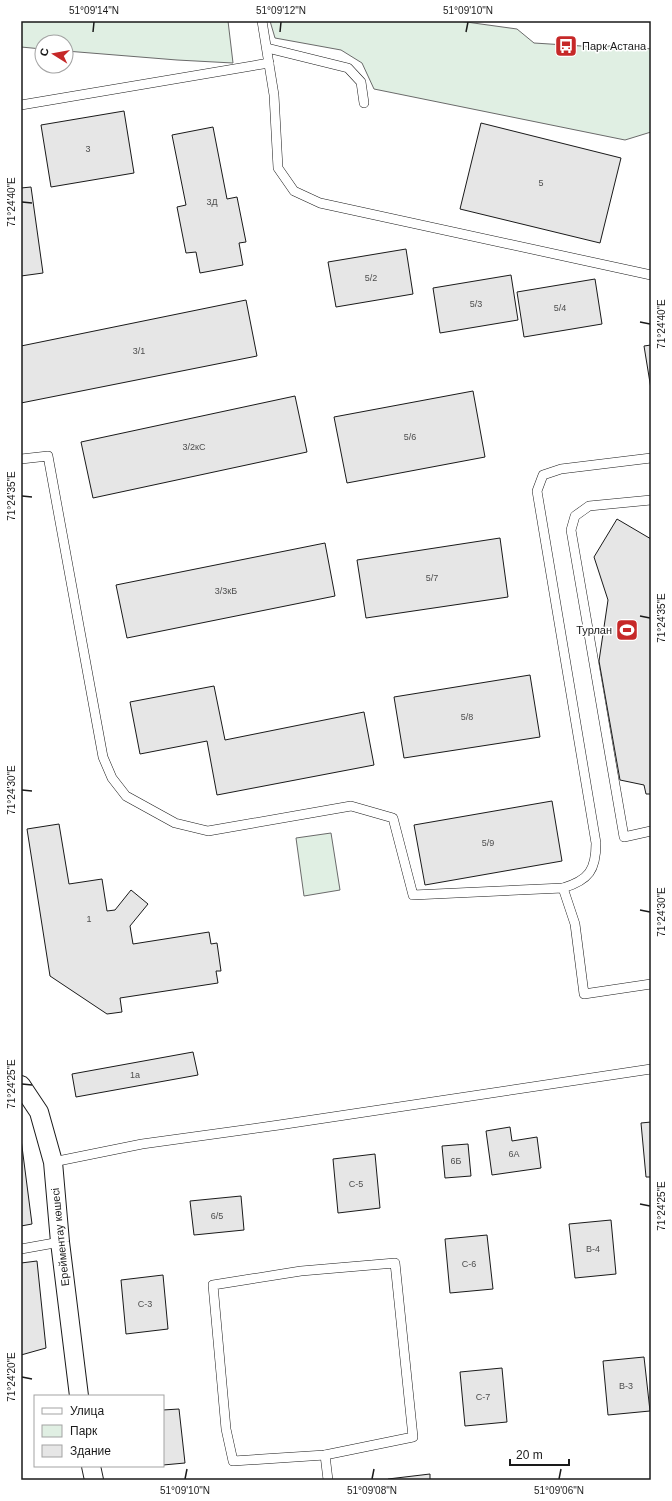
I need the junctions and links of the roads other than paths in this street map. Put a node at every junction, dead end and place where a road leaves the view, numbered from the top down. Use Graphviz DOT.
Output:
graph roads {
  1 [pos="262,21"];
  2 [pos="267,48"];
  3 [pos="269,63"];
  4 [pos="364,103"];
  5 [pos="21,105"];
  6 [pos="651,275"];
  7 [pos="651,458"];
  8 [pos="21,459"];
  9 [pos="651,500"];
  10 [pos="651,831"];
  11 [pos="563,888"];
  12 [pos="651,984"];
  13 [pos="651,1069"];
  14 [pos="21,1085"];
  15 [pos="53,1162"];
  16 [pos="60,1242"];
  17 [pos="21,1249"];
  18 [pos="79,1395"];
  19 [pos="325,1455"];
  20 [pos="91,1467"];
  21 [pos="94,1480"];
  22 [pos="328,1480"];
  1 -- 2 [label="lane"];
  2 -- 3 [label="lane"];
  2 -- 4 [label="lane"];
  3 -- 5 [label="lane"];
  3 -- 6 [label="lane"];
  7 -- 11 [label="lane"];
  8 -- 11 [label="lane"];
  9 -- 10 [label="lane"];
  11 -- 12 [label="lane"];
  13 -- 15 [label="lane"];
  14 -- 15 [label="street, Ерейментау көшесі"];
  15 -- 16 [label="street, Ерейментау көшесі"];
  16 -- 17 [label="lane"];
  16 -- 18 [label="street, Ерейментау көшесі"];
  19 -- 19 [label="lane"];
  19 -- 22 [label="lane"];
  20 -- 21 [label="street"];
}
